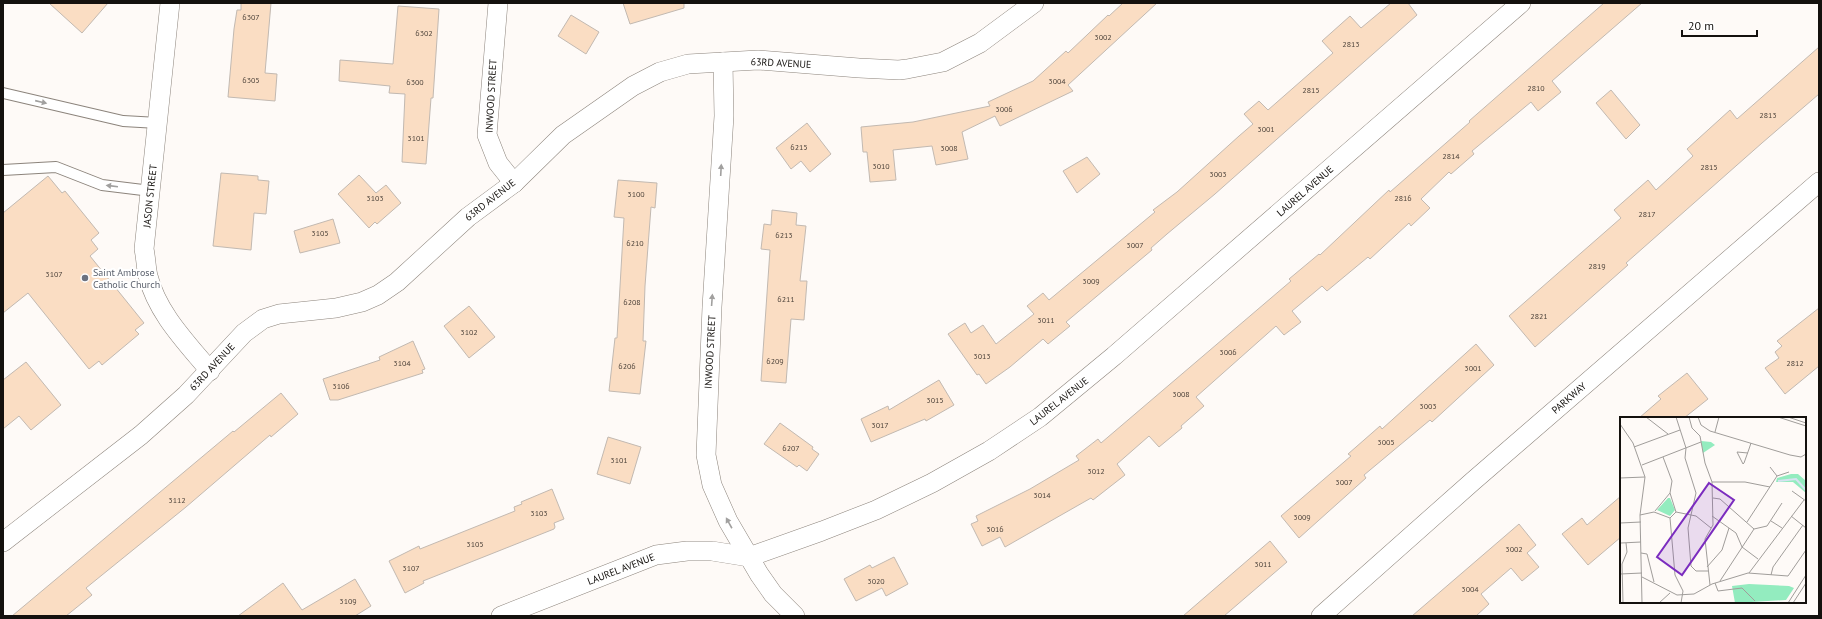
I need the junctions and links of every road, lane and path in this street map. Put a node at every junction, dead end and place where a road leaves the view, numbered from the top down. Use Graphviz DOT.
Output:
graph roads {
  1 [pos="170,3"];
  2 [pos="498,3"];
  3 [pos="1034,3"];
  4 [pos="1521,3"];
  5 [pos="722,62"];
  6 [pos="3,93"];
  7 [pos="158,123"];
  8 [pos="3,170"];
  9 [pos="1819,182"];
  10 [pos="514,183"];
  11 [pos="151,191"];
  12 [pos="210,371"];
  13 [pos="3,542"];
  14 [pos="749,557"];
  15 [pos="501,616"];
  16 [pos="795,616"];
  17 [pos="1321,616"];
  1 -- 7 [label="street, JASON STREET"];
  2 -- 10 [label="street, INWOOD STREET"];
  3 -- 5 [label="street, 63RD AVENUE"];
  4 -- 14 [label="street, LAUREL AVENUE"];
  5 -- 10 [label="street, 63RD AVENUE"];
  14 -- 5 [label="street, INWOOD STREET, one-way"];
  6 -- 7 [label="lane, one-way"];
  7 -- 11 [label="street, JASON STREET"];
  11 -- 8 [label="lane, one-way"];
  9 -- 17 [label="street, PARKWAY"];
  10 -- 12 [label="street, 63RD AVENUE"];
  11 -- 12 [label="street, JASON STREET"];
  12 -- 13 [label="street, 63RD AVENUE"];
  14 -- 15 [label="street, LAUREL AVENUE"];
  14 -- 16 [label="street, INWOOD STREET"];
}
